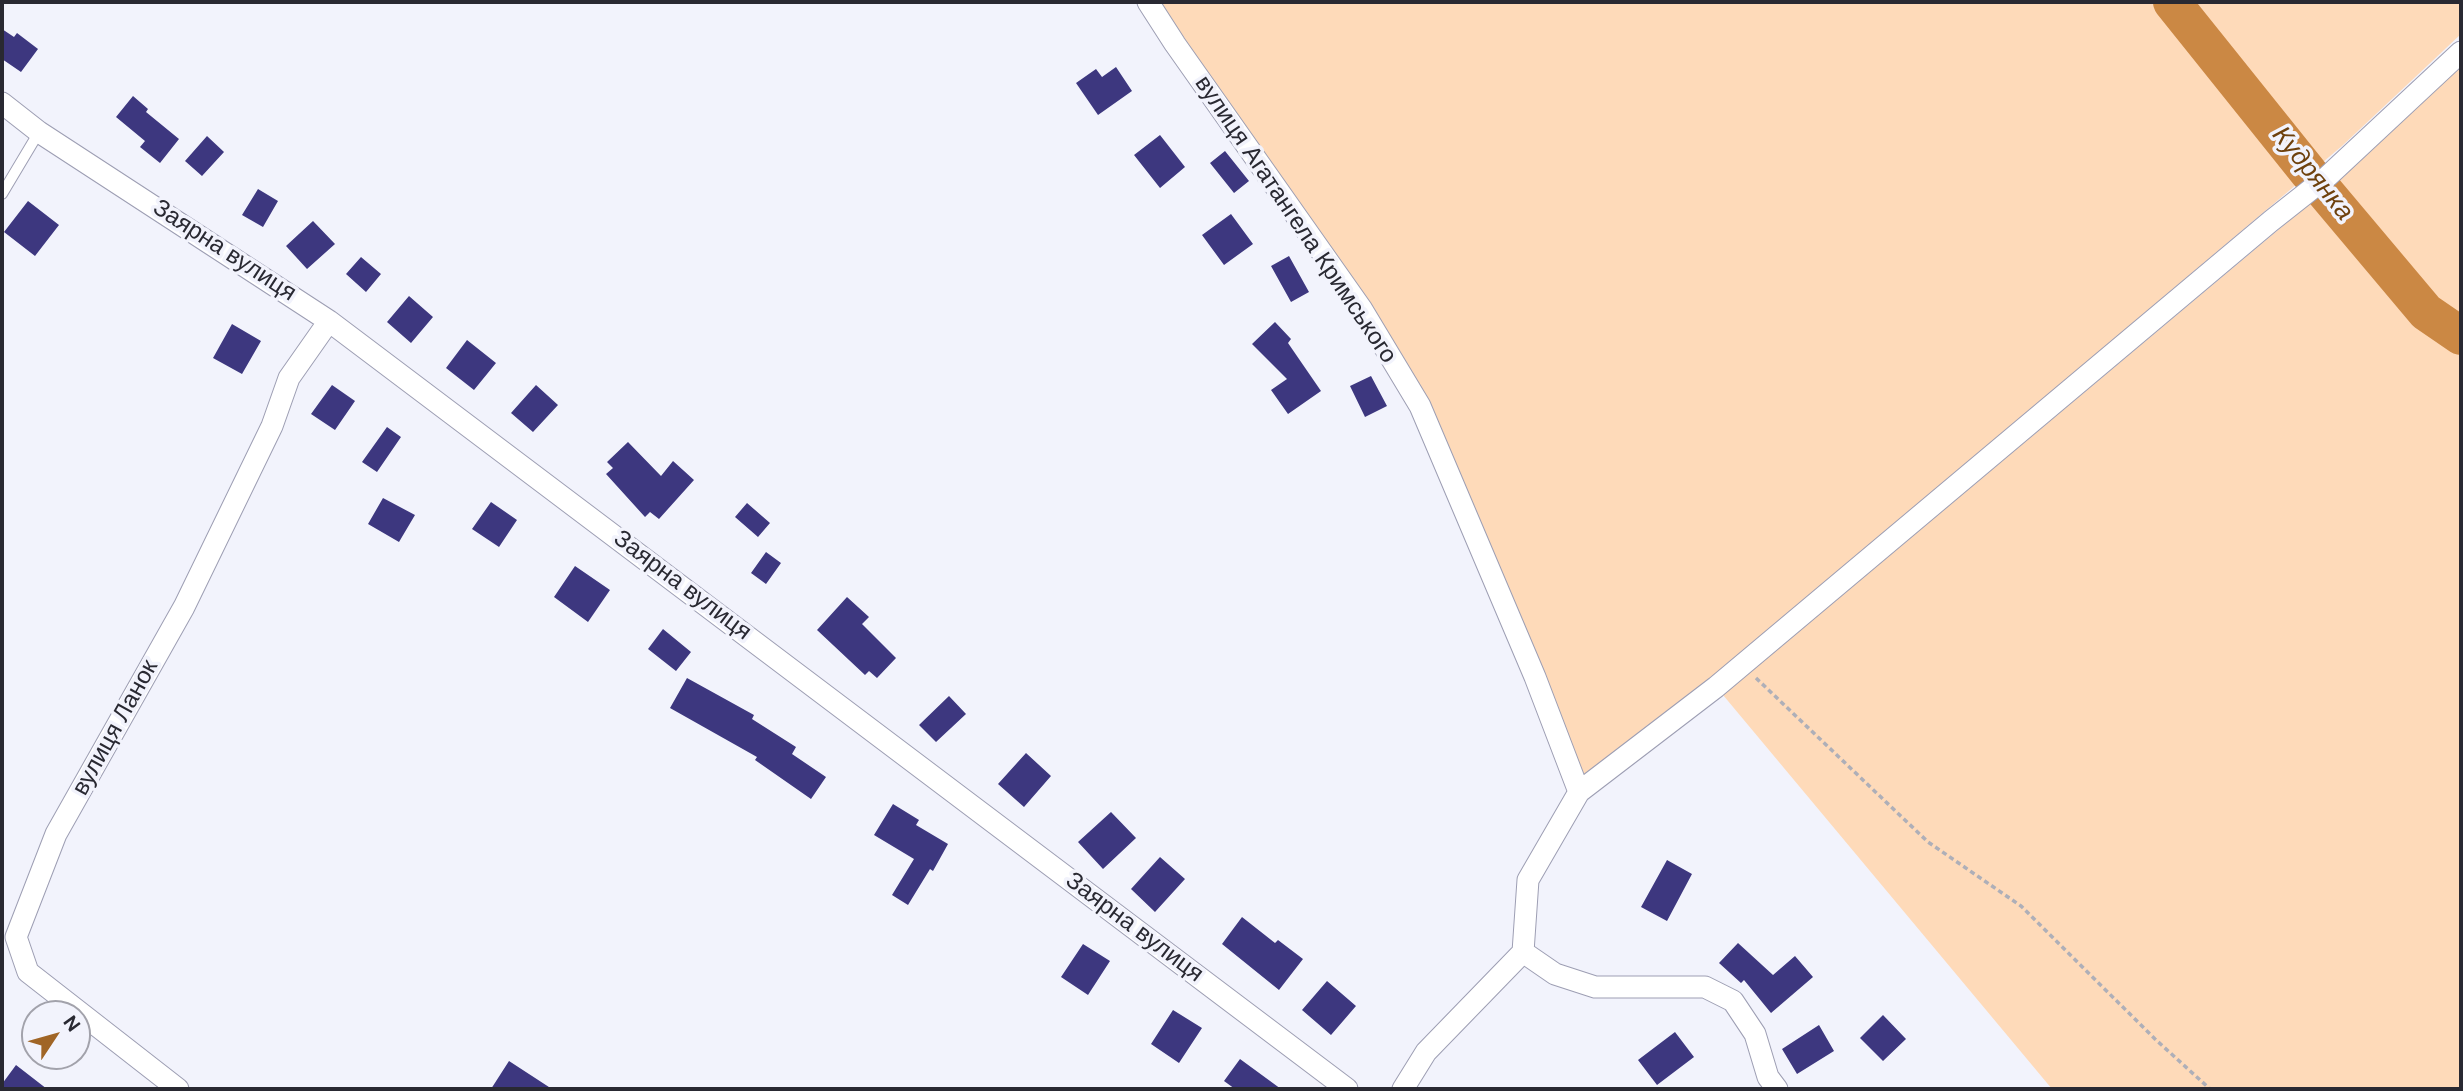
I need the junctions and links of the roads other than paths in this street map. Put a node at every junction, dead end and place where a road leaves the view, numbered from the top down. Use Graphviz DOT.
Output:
graph roads {
  1 [pos="1148,2"];
  2 [pos="2461,52"];
  3 [pos="2,103"];
  4 [pos="39,132"];
  5 [pos="2,194"];
  6 [pos="329,321"];
  7 [pos="1579,792"];
  8 [pos="1523,952"];
  9 [pos="178,1089"];
  10 [pos="1347,1089"];
  11 [pos="1403,1089"];
  12 [pos="1777,1089"];
  1 -- 7 [label="street, вулиця Агатангела Кримського"];
  2 -- 7 [label="street"];
  3 -- 4 [label="street, Заярна вулиця"];
  4 -- 5 [label="lane"];
  4 -- 6 [label="street, Заярна вулиця"];
  6 -- 9 [label="street, вулиця Ланок"];
  6 -- 10 [label="street, Заярна вулиця"];
  7 -- 8 [label="street"];
  8 -- 11 [label="street"];
  8 -- 12 [label="street"];
}
